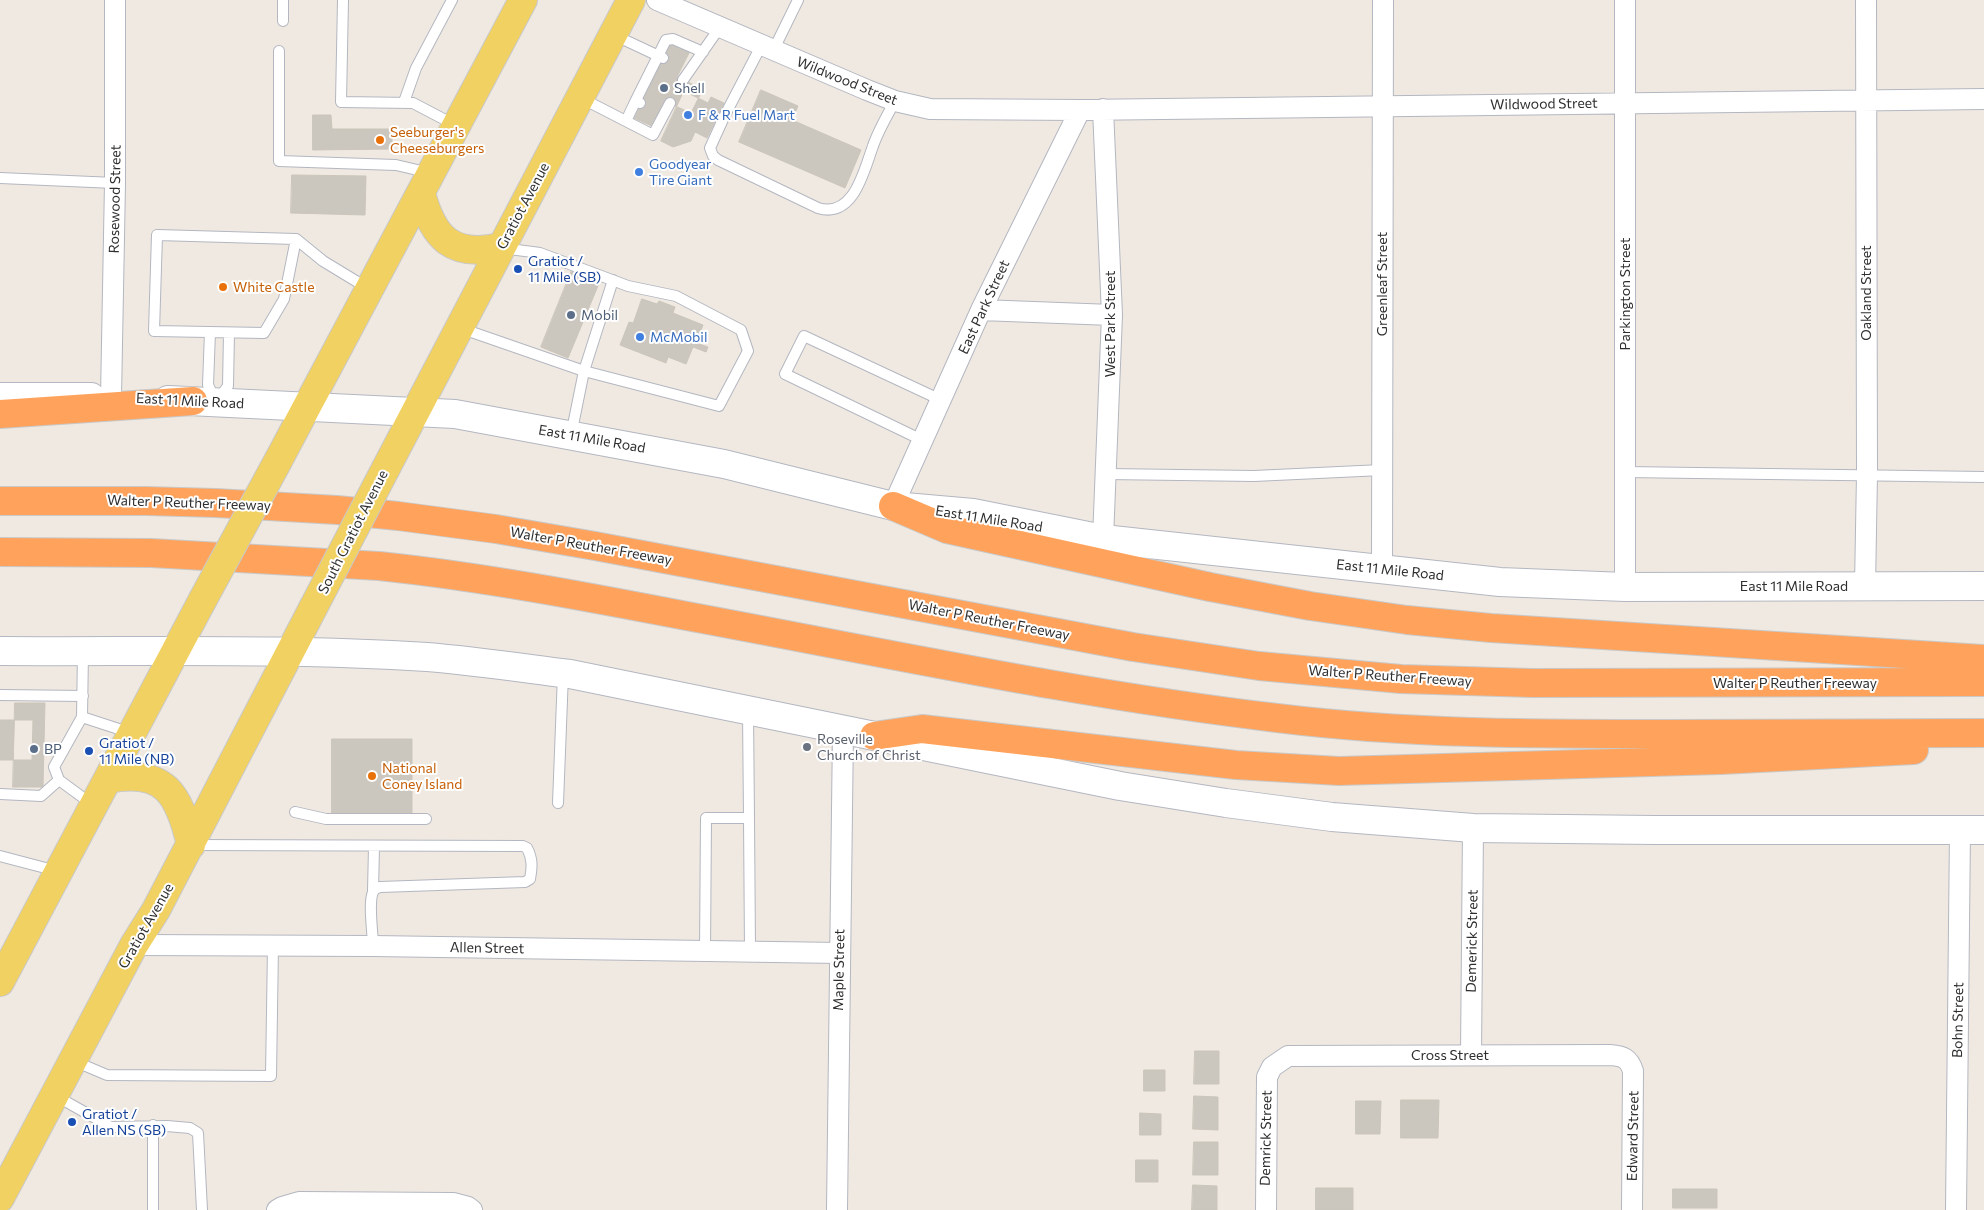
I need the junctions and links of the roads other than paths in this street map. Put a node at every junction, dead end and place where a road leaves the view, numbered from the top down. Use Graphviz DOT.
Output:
graph roads {
  1 [pos="115,0"];
  2 [pos="283,0"];
  3 [pos="343,0"];
  4 [pos="452,0"];
  5 [pos="523,0"];
  6 [pos="631,0"];
  7 [pos="657,0"];
  8 [pos="798,0"];
  9 [pos="1383,0"];
  10 [pos="1625,0"];
  11 [pos="1866,0"];
  12 [pos="283,20"];
  13 [pos="720,28"];
  14 [pos="613,35"];
  15 [pos="767,48"];
  16 [pos="279,51"];
  17 [pos="703,52"];
  18 [pos="661,56"];
  19 [pos="683,80"];
  20 [pos="580,97"];
  21 [pos="1984,99"];
  22 [pos="895,101"];
  23 [pos="1865,101"];
  24 [pos="404,102"];
  25 [pos="1624,103"];
  26 [pos="670,104"];
  27 [pos="1382,106"];
  28 [pos="1103,109"];
  29 [pos="1080,110"];
  30 [pos="626,121"];
  31 [pos="456,126"];
  32 [pos="0,178"];
  33 [pos="115,183"];
  34 [pos="426,183"];
  35 [pos="296,239"];
  36 [pos="501,248"];
  37 [pos="613,280"];
  38 [pos="370,289"];
  39 [pos="981,310"];
  40 [pos="1112,315"];
  41 [pos="459,328"];
  42 [pos="210,332"];
  43 [pos="229,333"];
  44 [pos="584,371"];
  45 [pos="0,397"];
  46 [pos="111,397"];
  47 [pos="940,400"];
  48 [pos="204,401"];
  49 [pos="307,406"];
  50 [pos="415,411"];
  51 [pos="0,414"];
  52 [pos="571,435"];
  53 [pos="922,440"];
  54 [pos="1382,470"];
  55 [pos="1625,472"];
  56 [pos="1106,474"];
  57 [pos="1867,474"];
  58 [pos="1984,477"];
  59 [pos="0,501"];
  60 [pos="893,506"];
  61 [pos="1103,539"];
  62 [pos="0,552"];
  63 [pos="1382,569"];
  64 [pos="1864,586"];
  65 [pos="1984,586"];
  66 [pos="1626,588"];
  67 [pos="0,651"];
  68 [pos="176,651"];
  69 [pos="83,652"];
  70 [pos="291,652"];
  71 [pos="1984,659"];
  72 [pos="562,673"];
  73 [pos="1984,682"];
  74 [pos="0,695"];
  75 [pos="83,696"];
  76 [pos="748,710"];
  77 [pos="82,717"];
  78 [pos="843,730"];
  79 [pos="132,733"];
  80 [pos="1984,733"];
  81 [pos="874,736"];
  82 [pos="1984,739"];
  83 [pos="108,779"];
  84 [pos="59,780"];
  85 [pos="0,794"];
  86 [pos="558,803"];
  87 [pos="94,805"];
  88 [pos="295,812"];
  89 [pos="749,818"];
  90 [pos="426,819"];
  91 [pos="1473,828"];
  92 [pos="1972,830"];
  93 [pos="191,845"];
  94 [pos="374,847"];
  95 [pos="0,856"];
  96 [pos="58,872"];
  97 [pos="374,891"];
  98 [pos="134,945"];
  99 [pos="273,946"];
  100 [pos="373,946"];
  101 [pos="705,951"];
  102 [pos="750,951"];
  103 [pos="840,953"];
  104 [pos="0,982"];
  105 [pos="1471,1055"];
  106 [pos="73,1061"];
  107 [pos="1630,1062"];
  108 [pos="1272,1067"];
  109 [pos="55,1095"];
  110 [pos="152,1125"];
  111 [pos="10,1163"];
  112 [pos="0,1198"];
  113 [pos="153,1210"];
  114 [pos="202,1210"];
  115 [pos="277,1210"];
  116 [pos="472,1210"];
  117 [pos="837,1210"];
  118 [pos="1266,1210"];
  119 [pos="1632,1210"];
  120 [pos="1956,1210"];
  1 -- 33 [label="street, Rosewood Street"];
  2 -- 12 [label="lane"];
  3 -- 24 [label="lane"];
  4 -- 24 [label="lane"];
  5 -- 31 [label="main road"];
  6 -- 14 [label="main road, Gratiot Avenue"];
  7 -- 13 [label="street, Wildwood Street"];
  8 -- 15 [label="lane"];
  9 -- 27 [label="street, Greenleaf Street"];
  10 -- 25 [label="street, Parkington Street"];
  11 -- 23 [label="street, Oakland Street"];
  13 -- 15 [label="street, Wildwood Street"];
  13 -- 17 [label="lane"];
  14 -- 18 [label="lane"];
  14 -- 20 [label="main road, Gratiot Avenue"];
  15 -- 22 [label="street, Wildwood Street"];
  15 -- 22 [label="lane"];
  16 -- 34 [label="lane"];
  17 -- 18 [label="lane"];
  17 -- 19 [label="lane"];
  18 -- 30 [label="lane"];
  20 -- 30 [label="lane"];
  20 -- 36 [label="main road, Gratiot Avenue"];
  21 -- 23 [label="street, Wildwood Street"];
  22 -- 29 [label="street, Wildwood Street"];
  23 -- 25 [label="street, Wildwood Street"];
  23 -- 57 [label="street, Oakland Street"];
  24 -- 31 [label="lane"];
  25 -- 27 [label="street, Wildwood Street"];
  25 -- 55 [label="street, Parkington Street"];
  26 -- 30 [label="lane"];
  27 -- 28 [label="street, Wildwood Street"];
  27 -- 54 [label="street, Greenleaf Street"];
  28 -- 29 [label="street, Wildwood Street"];
  28 -- 40 [label="street, West Park Street"];
  29 -- 39 [label="street, East Park Street"];
  31 -- 34 [label="main road"];
  32 -- 33 [label="lane"];
  33 -- 46 [label="street, Rosewood Street"];
  34 -- 36 [label="main road"];
  34 -- 38 [label="main road"];
  35 -- 38 [label="lane"];
  35 -- 42 [label="lane"];
  35 -- 43 [label="lane"];
  36 -- 37 [label="lane"];
  36 -- 41 [label="main road, Gratiot Avenue"];
  37 -- 44 [label="lane"];
  37 -- 44 [label="lane"];
  38 -- 49 [label="main road"];
  39 -- 40 [label="street"];
  39 -- 47 [label="street, East Park Street"];
  40 -- 56 [label="street, West Park Street"];
  41 -- 44 [label="lane"];
  41 -- 50 [label="main road, Gratiot Avenue"];
  42 -- 43 [label="lane"];
  42 -- 48 [label="lane"];
  43 -- 48 [label="lane"];
  44 -- 52 [label="lane"];
  45 -- 46 [label="main road, East 11 Mile Road"];
  46 -- 48 [label="main road, East 11 Mile Road"];
  47 -- 53 [label="street, East Park Street"];
  47 -- 53 [label="lane"];
  48 -- 49 [label="main road, East 11 Mile Road"];
  48 -- 51 [label="highway"];
  49 -- 50 [label="main road, East 11 Mile Road"];
  49 -- 68 [label="main road, bridge"];
  50 -- 52 [label="main road, East 11 Mile Road"];
  50 -- 70 [label="main road, South Gratiot Avenue, bridge"];
  52 -- 60 [label="main road, East 11 Mile Road"];
  53 -- 60 [label="street, East Park Street"];
  54 -- 56 [label="lane"];
  54 -- 63 [label="street, Greenleaf Street"];
  55 -- 57 [label="lane"];
  55 -- 66 [label="street, Parkington Street"];
  56 -- 61 [label="street, West Park Street"];
  57 -- 58 [label="lane"];
  57 -- 64 [label="street, Oakland Street"];
  59 -- 73 [label="highway, Walter P Reuther Freeway"];
  60 -- 61 [label="main road, East 11 Mile Road"];
  60 -- 71 [label="highway"];
  61 -- 63 [label="main road, East 11 Mile Road"];
  62 -- 80 [label="highway"];
  63 -- 66 [label="main road, East 11 Mile Road"];
  64 -- 65 [label="main road, East 11 Mile Road"];
  64 -- 66 [label="main road, East 11 Mile Road"];
  67 -- 69 [label="main road"];
  68 -- 69 [label="main road"];
  68 -- 70 [label="main road"];
  68 -- 79 [label="main road"];
  69 -- 75 [label="lane"];
  70 -- 72 [label="main road"];
  70 -- 93 [label="main road, Gratiot Avenue"];
  72 -- 76 [label="main road"];
  72 -- 86 [label="lane"];
  74 -- 75 [label="lane"];
  75 -- 77 [label="lane"];
  76 -- 78 [label="main road"];
  76 -- 89 [label="lane"];
  77 -- 79 [label="lane"];
  77 -- 84 [label="lane"];
  78 -- 81 [label="main road"];
  78 -- 103 [label="street, Maple Street"];
  79 -- 83 [label="main road"];
  81 -- 82 [label="highway"];
  81 -- 91 [label="main road"];
  83 -- 87 [label="main road"];
  83 -- 93 [label="main road"];
  84 -- 85 [label="lane"];
  84 -- 87 [label="lane"];
  87 -- 96 [label="main road"];
  88 -- 90 [label="lane"];
  89 -- 101 [label="lane"];
  89 -- 102 [label="lane"];
  91 -- 92 [label="main road"];
  91 -- 105 [label="street, Demerick Street"];
  92 -- 120 [label="street, Bohn Street"];
  93 -- 94 [label="lane"];
  93 -- 98 [label="main road, Gratiot Avenue"];
  94 -- 97 [label="lane"];
  94 -- 97 [label="lane"];
  95 -- 96 [label="lane"];
  96 -- 104 [label="main road"];
  97 -- 100 [label="lane"];
  98 -- 99 [label="street, Allen Street"];
  98 -- 106 [label="main road, Gratiot Avenue"];
  99 -- 100 [label="street, Allen Street"];
  99 -- 106 [label="lane"];
  100 -- 101 [label="street, Allen Street"];
  101 -- 102 [label="street, Allen Street"];
  102 -- 103 [label="street, Allen Street"];
  103 -- 117 [label="street, Maple Street"];
  105 -- 107 [label="street, Cross Street"];
  105 -- 108 [label="street, Cross Street"];
  106 -- 109 [label="main road, Gratiot Avenue"];
  107 -- 119 [label="street, Edward Street"];
  108 -- 118 [label="street, Demrick Street"];
  109 -- 110 [label="lane"];
  109 -- 111 [label="main road, Gratiot Avenue"];
  110 -- 113 [label="lane"];
  110 -- 114 [label="lane"];
  111 -- 112 [label="main road, Gratiot Avenue"];
  115 -- 116 [label="street"];
}
